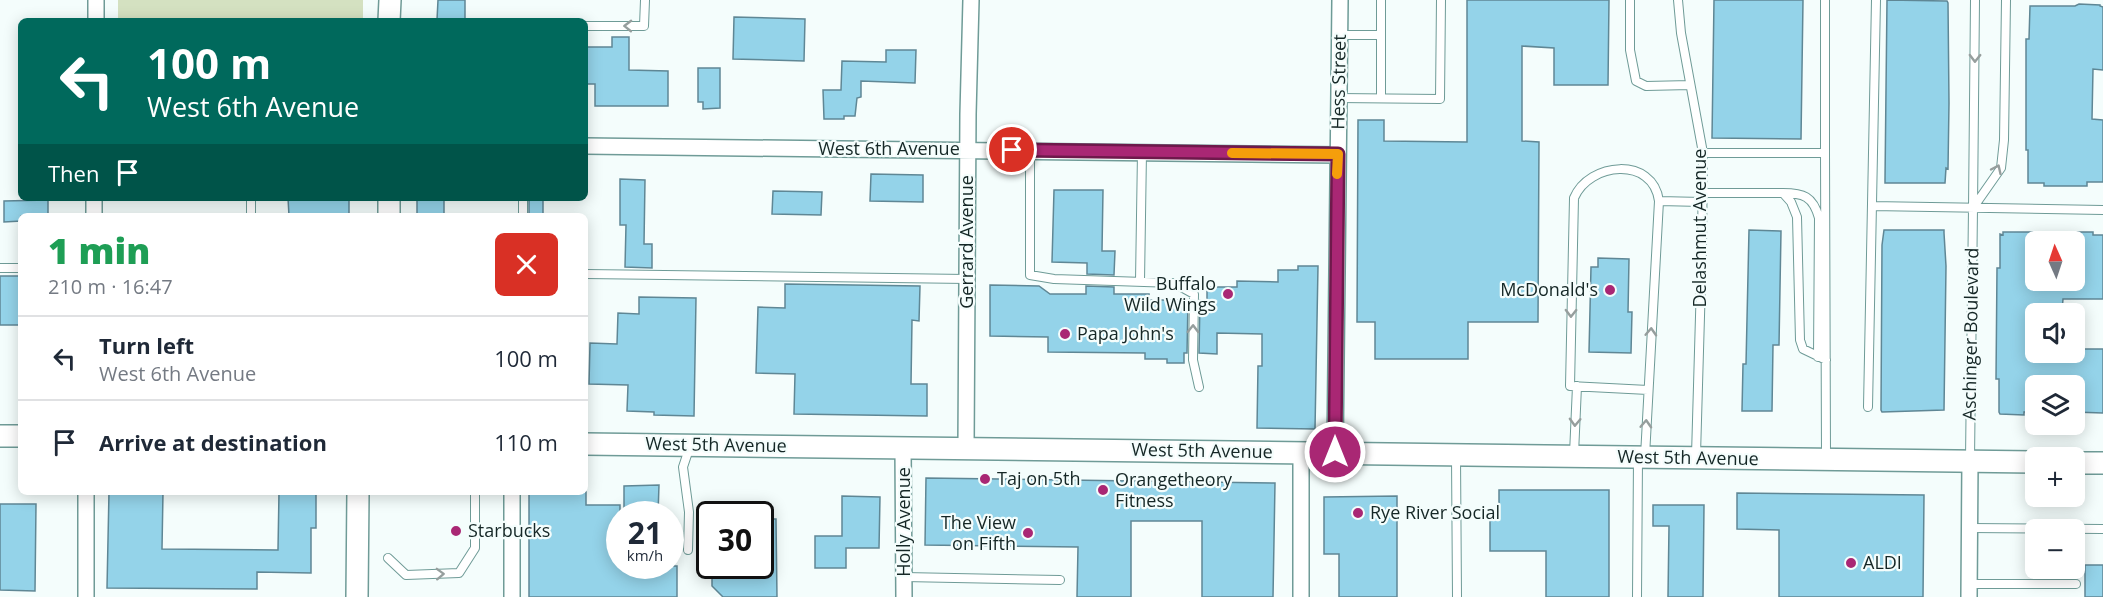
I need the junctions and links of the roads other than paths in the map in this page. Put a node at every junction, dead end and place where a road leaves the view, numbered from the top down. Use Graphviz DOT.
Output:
graph roads {
  1 [pos="96,0"];
  2 [pos="390,0"];
  3 [pos="645,0"];
  4 [pos="971,0"];
  5 [pos="1340,0"];
  6 [pos="1381,0"];
  7 [pos="1441,0"];
  8 [pos="1630,0"];
  9 [pos="1678,0"];
  10 [pos="1825,0"];
  11 [pos="1876,0"];
  12 [pos="1976,0"];
  13 [pos="2006,0"];
  14 [pos="96,18"];
  15 [pos="390,18"];
  16 [pos="588,26"];
  17 [pos="1340,35"];
  18 [pos="1381,35"];
  19 [pos="1690,85"];
  20 [pos="1338,98"];
  21 [pos="1381,98"];
  22 [pos="588,146"];
  23 [pos="967,150"];
  24 [pos="1030,151"];
  25 [pos="1142,152"];
  26 [pos="1702,153"];
  27 [pos="1825,153"];
  28 [pos="1338,154"];
  29 [pos="1702,193"];
  30 [pos="1783,193"];
  31 [pos="1659,201"];
  32 [pos="1702,202"];
  33 [pos="1872,206"];
  34 [pos="1973,208"];
  35 [pos="2103,210"];
  36 [pos="0,268"];
  37 [pos="18,268"];
  38 [pos="588,274"];
  39 [pos="967,279"];
  40 [pos="1140,280"];
  41 [pos="1818,357"];
  42 [pos="1826,360"];
  43 [pos="1577,386"];
  44 [pos="1199,387"];
  45 [pos="1648,390"];
  46 [pos="1868,407"];
  47 [pos="0,436"];
  48 [pos="18,436"];
  49 [pos="588,444"];
  50 [pos="690,445"];
  51 [pos="903,447"];
  52 [pos="966,447"];
  53 [pos="1301,452"];
  54 [pos="1335,452"];
  55 [pos="1456,455"];
  56 [pos="1574,457"];
  57 [pos="1641,458"];
  58 [pos="1696,459"];
  59 [pos="1826,460"];
  60 [pos="1970,461"];
  61 [pos="2025,462"];
  62 [pos="2085,463"];
  63 [pos="2103,463"];
  64 [pos="86,495"];
  65 [pos="358,495"];
  66 [pos="475,495"];
  67 [pos="512,495"];
  68 [pos="1970,528"];
  69 [pos="2103,529"];
  70 [pos="688,550"];
  71 [pos="388,558"];
  72 [pos="904,577"];
  73 [pos="1060,580"];
  74 [pos="2076,584"];
  75 [pos="1969,591"];
  76 [pos="86,597"];
  77 [pos="357,597"];
  78 [pos="512,597"];
  79 [pos="904,597"];
  80 [pos="1301,597"];
  81 [pos="1456,597"];
  82 [pos="1637,597"];
  1 -- 14 [label="street"];
  2 -- 15 [label="main road"];
  3 -- 16 [label="lane, one-way"];
  4 -- 23 [label="street, Gerrard Avenue"];
  5 -- 17 [label="street, Hess Street"];
  6 -- 18 [label="lane"];
  7 -- 21 [label="lane"];
  8 -- 19 [label="lane"];
  9 -- 19 [label="lane, Delashmut Avenue"];
  10 -- 27 [label="lane"];
  11 -- 33 [label="lane"];
  12 -- 34 [label="lane, Aschinger Boulevard, one-way"];
  34 -- 13 [label="lane, one-way"];
  17 -- 18 [label="lane"];
  17 -- 20 [label="street, Hess Street"];
  18 -- 21 [label="lane"];
  19 -- 26 [label="lane, Delashmut Avenue"];
  20 -- 21 [label="lane"];
  20 -- 28 [label="street, Hess Street"];
  22 -- 23 [label="street, West 6th Avenue"];
  23 -- 24 [label="street, West 6th Avenue"];
  23 -- 39 [label="street, Gerrard Avenue"];
  24 -- 25 [label="street, West 6th Avenue"];
  24 -- 40 [label="lane"];
  25 -- 28 [label="street, West 6th Avenue"];
  25 -- 40 [label="lane"];
  26 -- 27 [label="lane"];
  26 -- 29 [label="lane, Delashmut Avenue"];
  27 -- 42 [label="lane"];
  28 -- 54 [label="street, Hess Street"];
  29 -- 30 [label="lane"];
  29 -- 32 [label="lane, Delashmut Avenue"];
  30 -- 41 [label="lane"];
  30 -- 41 [label="lane"];
  31 -- 32 [label="lane"];
  31 -- 43 [label="lane, one-way"];
  45 -- 31 [label="lane, one-way"];
  32 -- 58 [label="lane, Delashmut Avenue"];
  33 -- 34 [label="lane"];
  33 -- 46 [label="lane"];
  34 -- 35 [label="lane"];
  34 -- 60 [label="lane, Aschinger Boulevard"];
  36 -- 37 [label="lane"];
  38 -- 39 [label="lane"];
  39 -- 52 [label="street, Gerrard Avenue"];
  44 -- 40 [label="lane, one-way"];
  41 -- 42 [label="lane"];
  42 -- 59 [label="lane"];
  43 -- 45 [label="lane"];
  43 -- 56 [label="lane, one-way"];
  57 -- 45 [label="lane, one-way"];
  47 -- 48 [label="main road"];
  49 -- 50 [label="main road, West 5th Avenue"];
  50 -- 51 [label="main road, West 5th Avenue"];
  50 -- 70 [label="lane"];
  51 -- 52 [label="main road, West 5th Avenue"];
  51 -- 72 [label="street, Holly Avenue"];
  52 -- 53 [label="main road, West 5th Avenue"];
  53 -- 54 [label="main road, West 5th Avenue"];
  53 -- 80 [label="street"];
  54 -- 55 [label="main road, West 5th Avenue"];
  55 -- 56 [label="main road, West 5th Avenue"];
  55 -- 81 [label="lane"];
  56 -- 57 [label="main road, West 5th Avenue"];
  57 -- 58 [label="main road, West 5th Avenue"];
  57 -- 82 [label="lane"];
  58 -- 59 [label="main road, West 5th Avenue"];
  59 -- 60 [label="main road, West 5th Avenue"];
  60 -- 61 [label="main road, West 5th Avenue"];
  60 -- 68 [label="street"];
  62 -- 63 [label="main road"];
  64 -- 76 [label="street"];
  65 -- 77 [label="main road"];
  71 -- 66 [label="lane, one-way"];
  67 -- 78 [label="street"];
  68 -- 69 [label="lane"];
  68 -- 75 [label="street"];
  72 -- 73 [label="lane"];
  72 -- 79 [label="street, Holly Avenue"];
  74 -- 75 [label="lane"];
}
